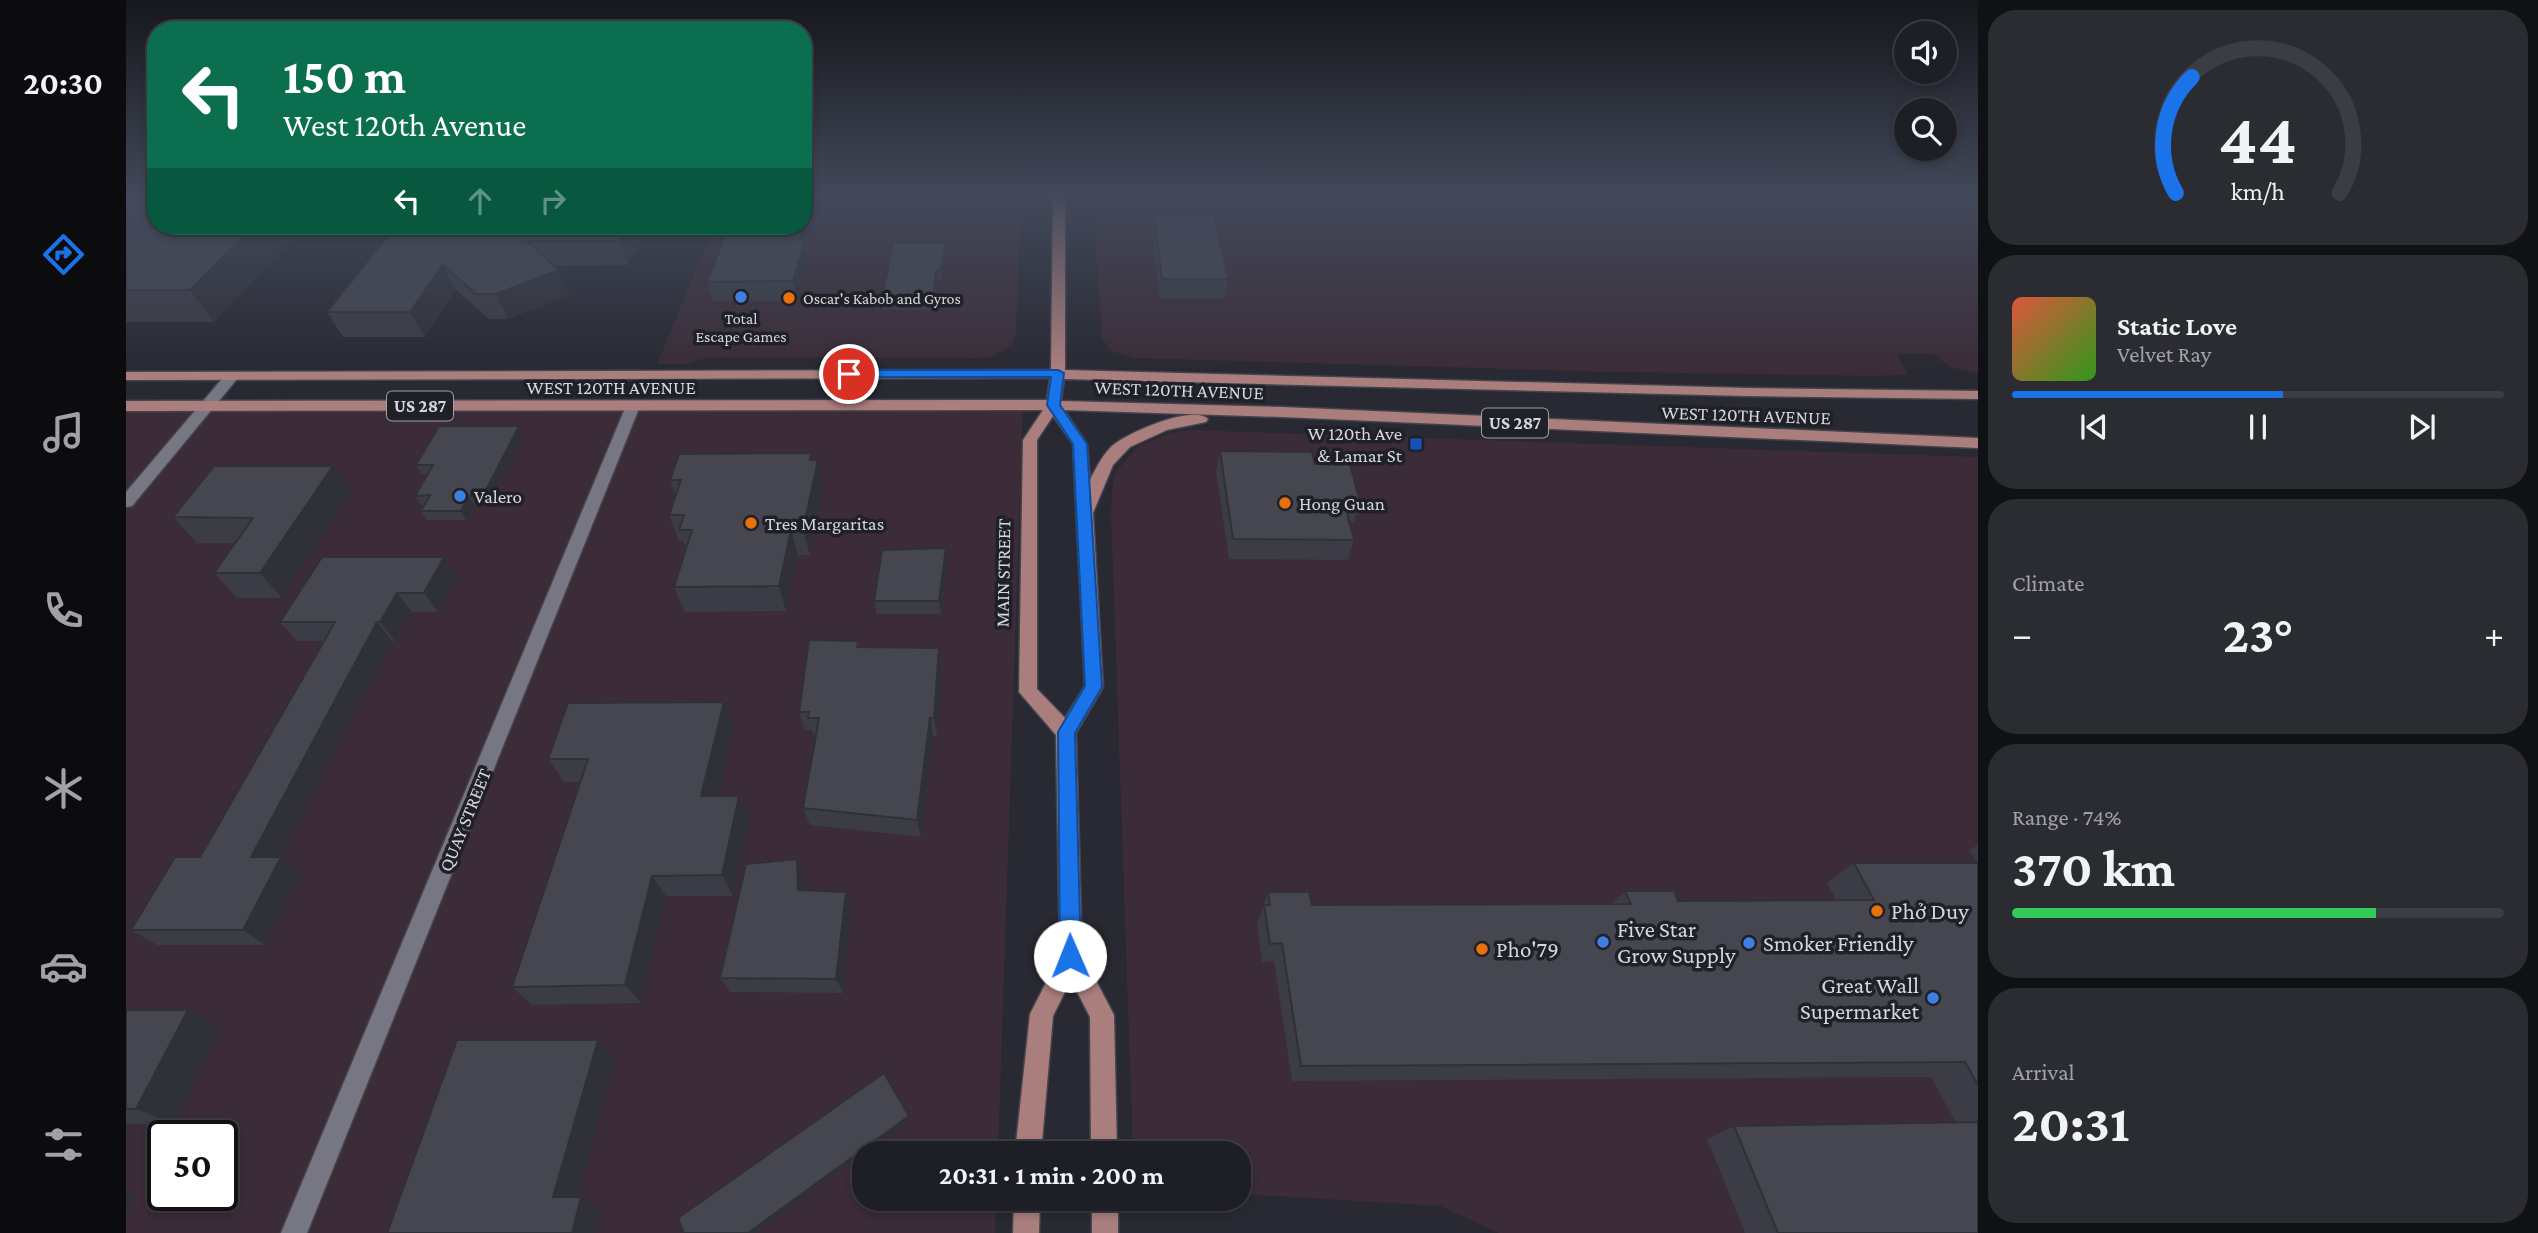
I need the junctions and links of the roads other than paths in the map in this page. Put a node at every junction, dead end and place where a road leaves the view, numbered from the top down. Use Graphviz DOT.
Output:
graph roads {
  1 [pos="1059,255"];
  2 [pos="1058,373"];
  3 [pos="126,376"];
  4 [pos="232,376"];
  5 [pos="1978,395"];
  6 [pos="1054,405"];
  7 [pos="126,406"];
  8 [pos="207,406"];
  9 [pos="633,406"];
  10 [pos="1282,412"];
  11 [pos="1978,443"];
  12 [pos="126,502"];
  13 [pos="1085,516"];
  14 [pos="1066,732"];
  15 [pos="1070,956"];
  16 [pos="1029,1141"];
  17 [pos="1104,1141"];
  18 [pos="1027,1211"];
  19 [pos="1105,1211"];
  20 [pos="294,1233"];
  21 [pos="1026,1233"];
  22 [pos="1105,1233"];
  1 -- 2 [label="main road, MAIN STREET"];
  2 -- 4 [label="main road, WEST 120TH AVENUE / US 287"];
  2 -- 5 [label="main road, WEST 120TH AVENUE / US 287"];
  2 -- 6 [label="main road, MAIN STREET"];
  3 -- 4 [label="main road, WEST 120TH AVENUE / US 287"];
  4 -- 8 [label="street"];
  6 -- 9 [label="main road, WEST 120TH AVENUE / US 287"];
  6 -- 10 [label="main road, WEST 120TH AVENUE / US 287"];
  6 -- 13 [label="main road"];
  6 -- 14 [label="main road, MAIN STREET"];
  7 -- 8 [label="main road, WEST 120TH AVENUE / US 287"];
  8 -- 9 [label="main road, WEST 120TH AVENUE / US 287"];
  8 -- 12 [label="street"];
  9 -- 20 [label="street, QUAY STREET"];
  10 -- 11 [label="main road, WEST 120TH AVENUE / US 287"];
  10 -- 13 [label="main road"];
  13 -- 14 [label="main road"];
  14 -- 15 [label="main road"];
  15 -- 16 [label="main road"];
  15 -- 17 [label="main road"];
  18 -- 21 [label="main road"];
  19 -- 22 [label="main road"];
}
